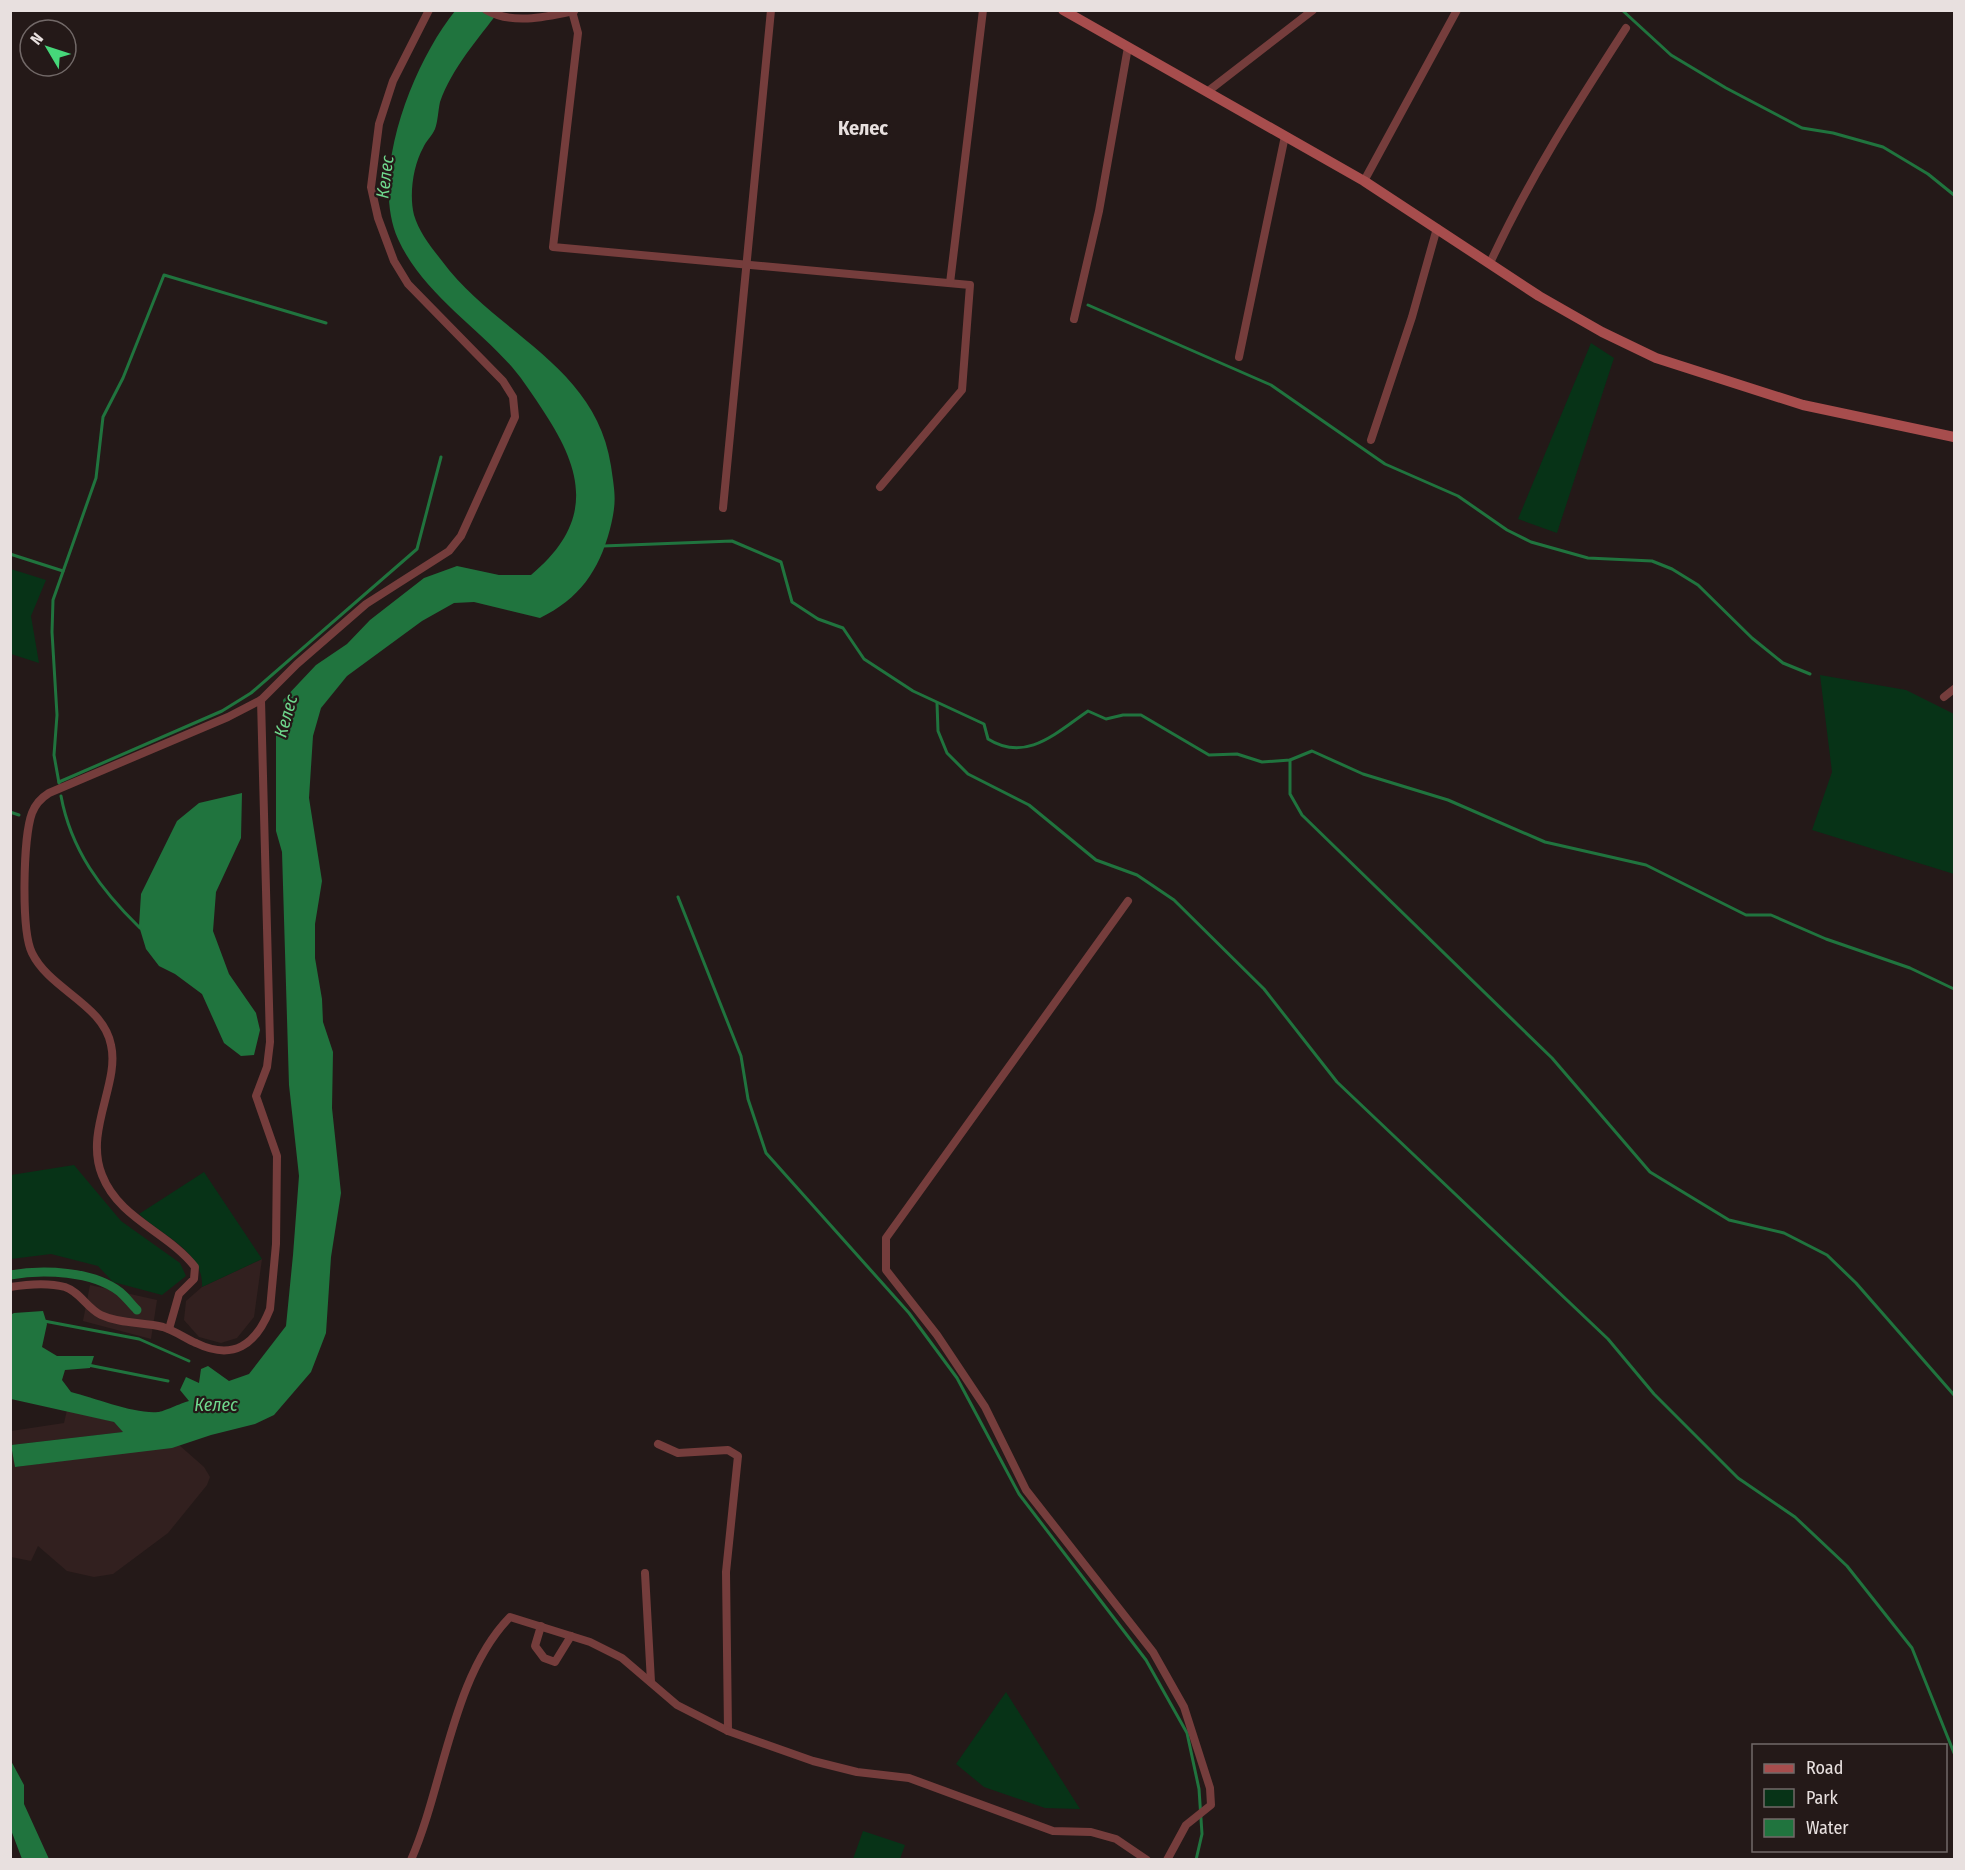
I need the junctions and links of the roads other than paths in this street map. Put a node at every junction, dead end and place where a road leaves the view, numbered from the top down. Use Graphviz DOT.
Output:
graph roads {
  1 [pos="429,10"];
  2 [pos="486,10"];
  3 [pos="771,10"];
  4 [pos="982,10"];
  5 [pos="1064,10"];
  6 [pos="1313,10"];
  7 [pos="1457,10"];
  8 [pos="574,11"];
  9 [pos="1626,28"];
  10 [pos="1128,47"];
  11 [pos="1207,92"];
  12 [pos="1285,136"];
  13 [pos="1364,181"];
  14 [pos="1437,228"];
  15 [pos="1490,263"];
  16 [pos="746,264"];
  17 [pos="950,283"];
  18 [pos="1074,319"];
  19 [pos="1239,357"];
  20 [pos="1954,437"];
  21 [pos="1371,440"];
  22 [pos="879,487"];
  23 [pos="723,508"];
  24 [pos="1954,689"];
  25 [pos="1944,697"];
  26 [pos="261,700"];
  27 [pos="1128,901"];
  28 [pos="10,1287"];
  29 [pos="169,1329"];
  30 [pos="658,1444"];
  31 [pos="645,1573"];
  32 [pos="541,1626"];
  33 [pos="571,1636"];
  34 [pos="651,1682"];
  35 [pos="728,1731"];
  36 [pos="411,1860"];
  37 [pos="1147,1860"];
  38 [pos="1167,1860"];
  1 -- 26 [label="street"];
  2 -- 8 [label="street"];
  3 -- 16 [label="street"];
  4 -- 17 [label="street"];
  5 -- 10 [label="main road"];
  6 -- 11 [label="street"];
  7 -- 13 [label="street"];
  8 -- 16 [label="street"];
  9 -- 15 [label="street"];
  10 -- 11 [label="main road"];
  10 -- 18 [label="street"];
  11 -- 12 [label="main road"];
  12 -- 13 [label="main road"];
  12 -- 19 [label="street"];
  13 -- 14 [label="main road"];
  14 -- 15 [label="main road"];
  14 -- 21 [label="street"];
  15 -- 20 [label="main road"];
  16 -- 17 [label="street"];
  16 -- 23 [label="street"];
  17 -- 22 [label="street"];
  24 -- 25 [label="street"];
  26 -- 29 [label="street"];
  26 -- 29 [label="street"];
  27 -- 38 [label="street"];
  28 -- 29 [label="street"];
  30 -- 35 [label="street"];
  31 -- 34 [label="street"];
  32 -- 33 [label="street"];
  32 -- 33 [label="street"];
  32 -- 36 [label="street"];
  33 -- 34 [label="street"];
  34 -- 35 [label="street"];
  35 -- 37 [label="street"];
}
